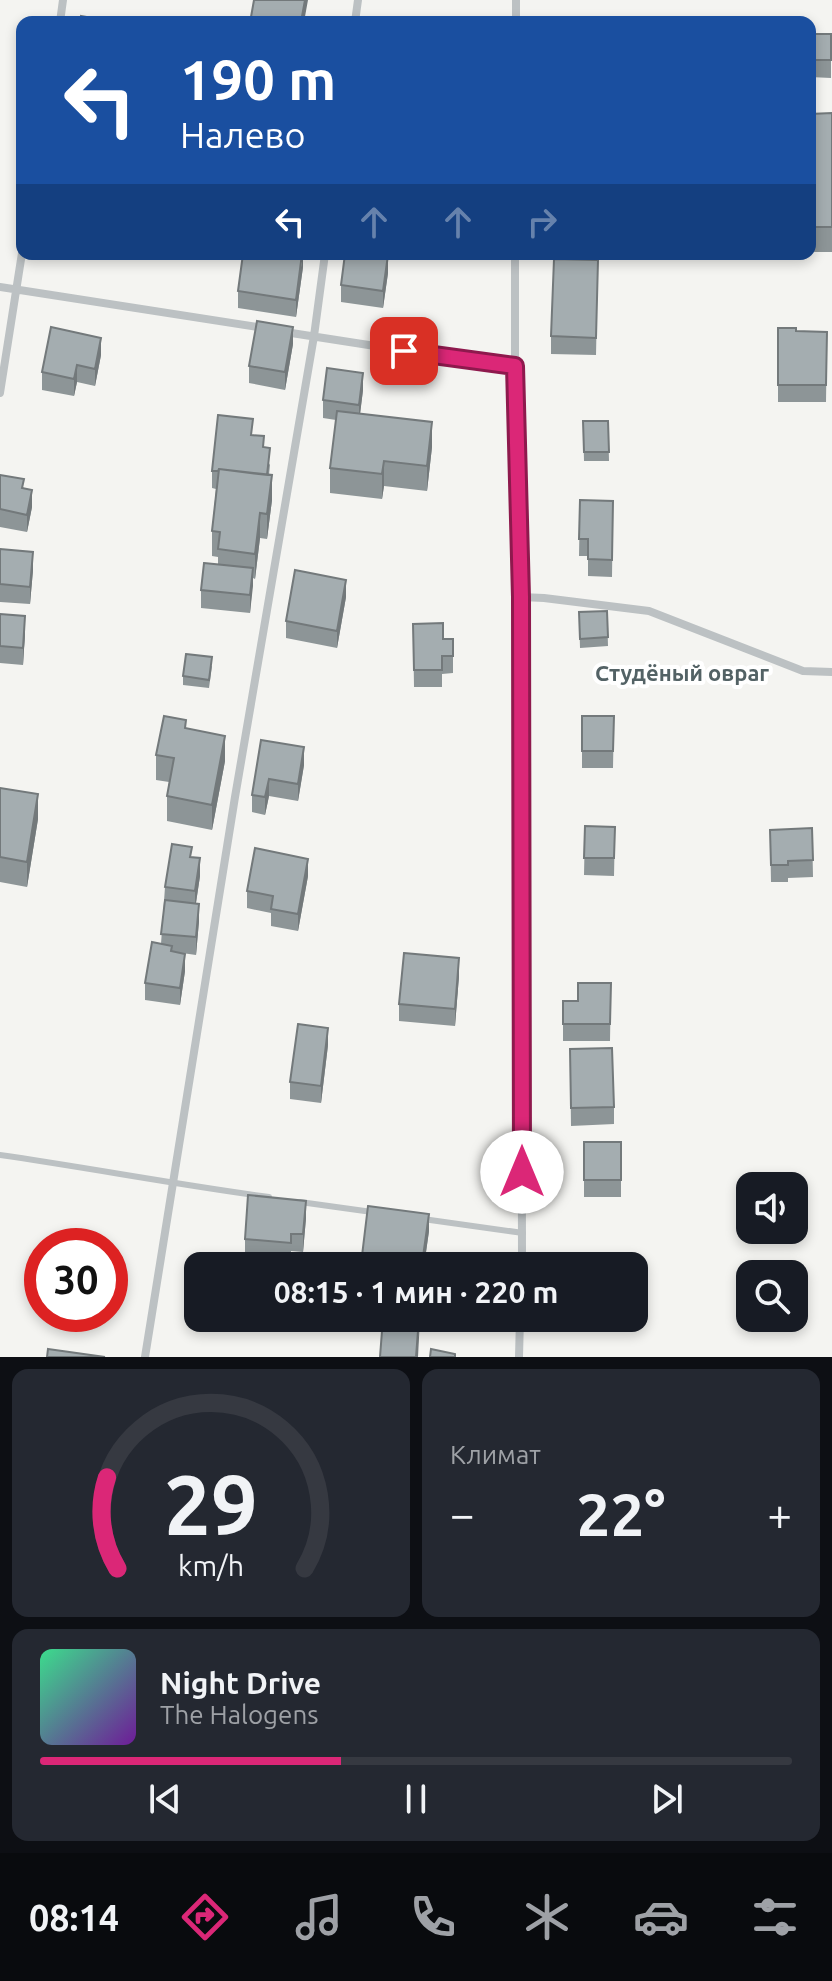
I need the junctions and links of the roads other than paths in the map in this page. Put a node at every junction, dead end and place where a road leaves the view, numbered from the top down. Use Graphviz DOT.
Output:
graph roads {
  1 [pos="21,260"];
  2 [pos="324,260"];
  3 [pos="515,260"];
  4 [pos="0,287"];
  5 [pos="16,289"];
  6 [pos="267,329"];
  7 [pos="283,331"];
  8 [pos="314,336"];
  9 [pos="515,366"];
  10 [pos="0,393"];
  11 [pos="521,597"];
  12 [pos="832,672"];
  13 [pos="0,1155"];
  14 [pos="172,1184"];
  15 [pos="279,1199"];
  16 [pos="294,1201"];
  17 [pos="386,1214"];
  18 [pos="416,1218"];
  19 [pos="523,1233"];
  20 [pos="522,1252"];
  21 [pos="520,1332"];
  22 [pos="145,1357"];
  23 [pos="519,1357"];
  1 -- 5 [label="street"];
  2 -- 8 [label="street"];
  3 -- 9 [label="street"];
  4 -- 5 [label="street"];
  5 -- 6 [label="street"];
  5 -- 10 [label="street"];
  7 -- 8 [label="street"];
  8 -- 9 [label="street"];
  8 -- 14 [label="street"];
  9 -- 11 [label="street"];
  11 -- 12 [label="street"];
  11 -- 19 [label="street"];
  13 -- 14 [label="lane"];
  14 -- 15 [label="lane"];
  14 -- 22 [label="street"];
  16 -- 17 [label="lane"];
  18 -- 19 [label="lane"];
  19 -- 20 [label="street"];
  21 -- 23 [label="street"];
}
